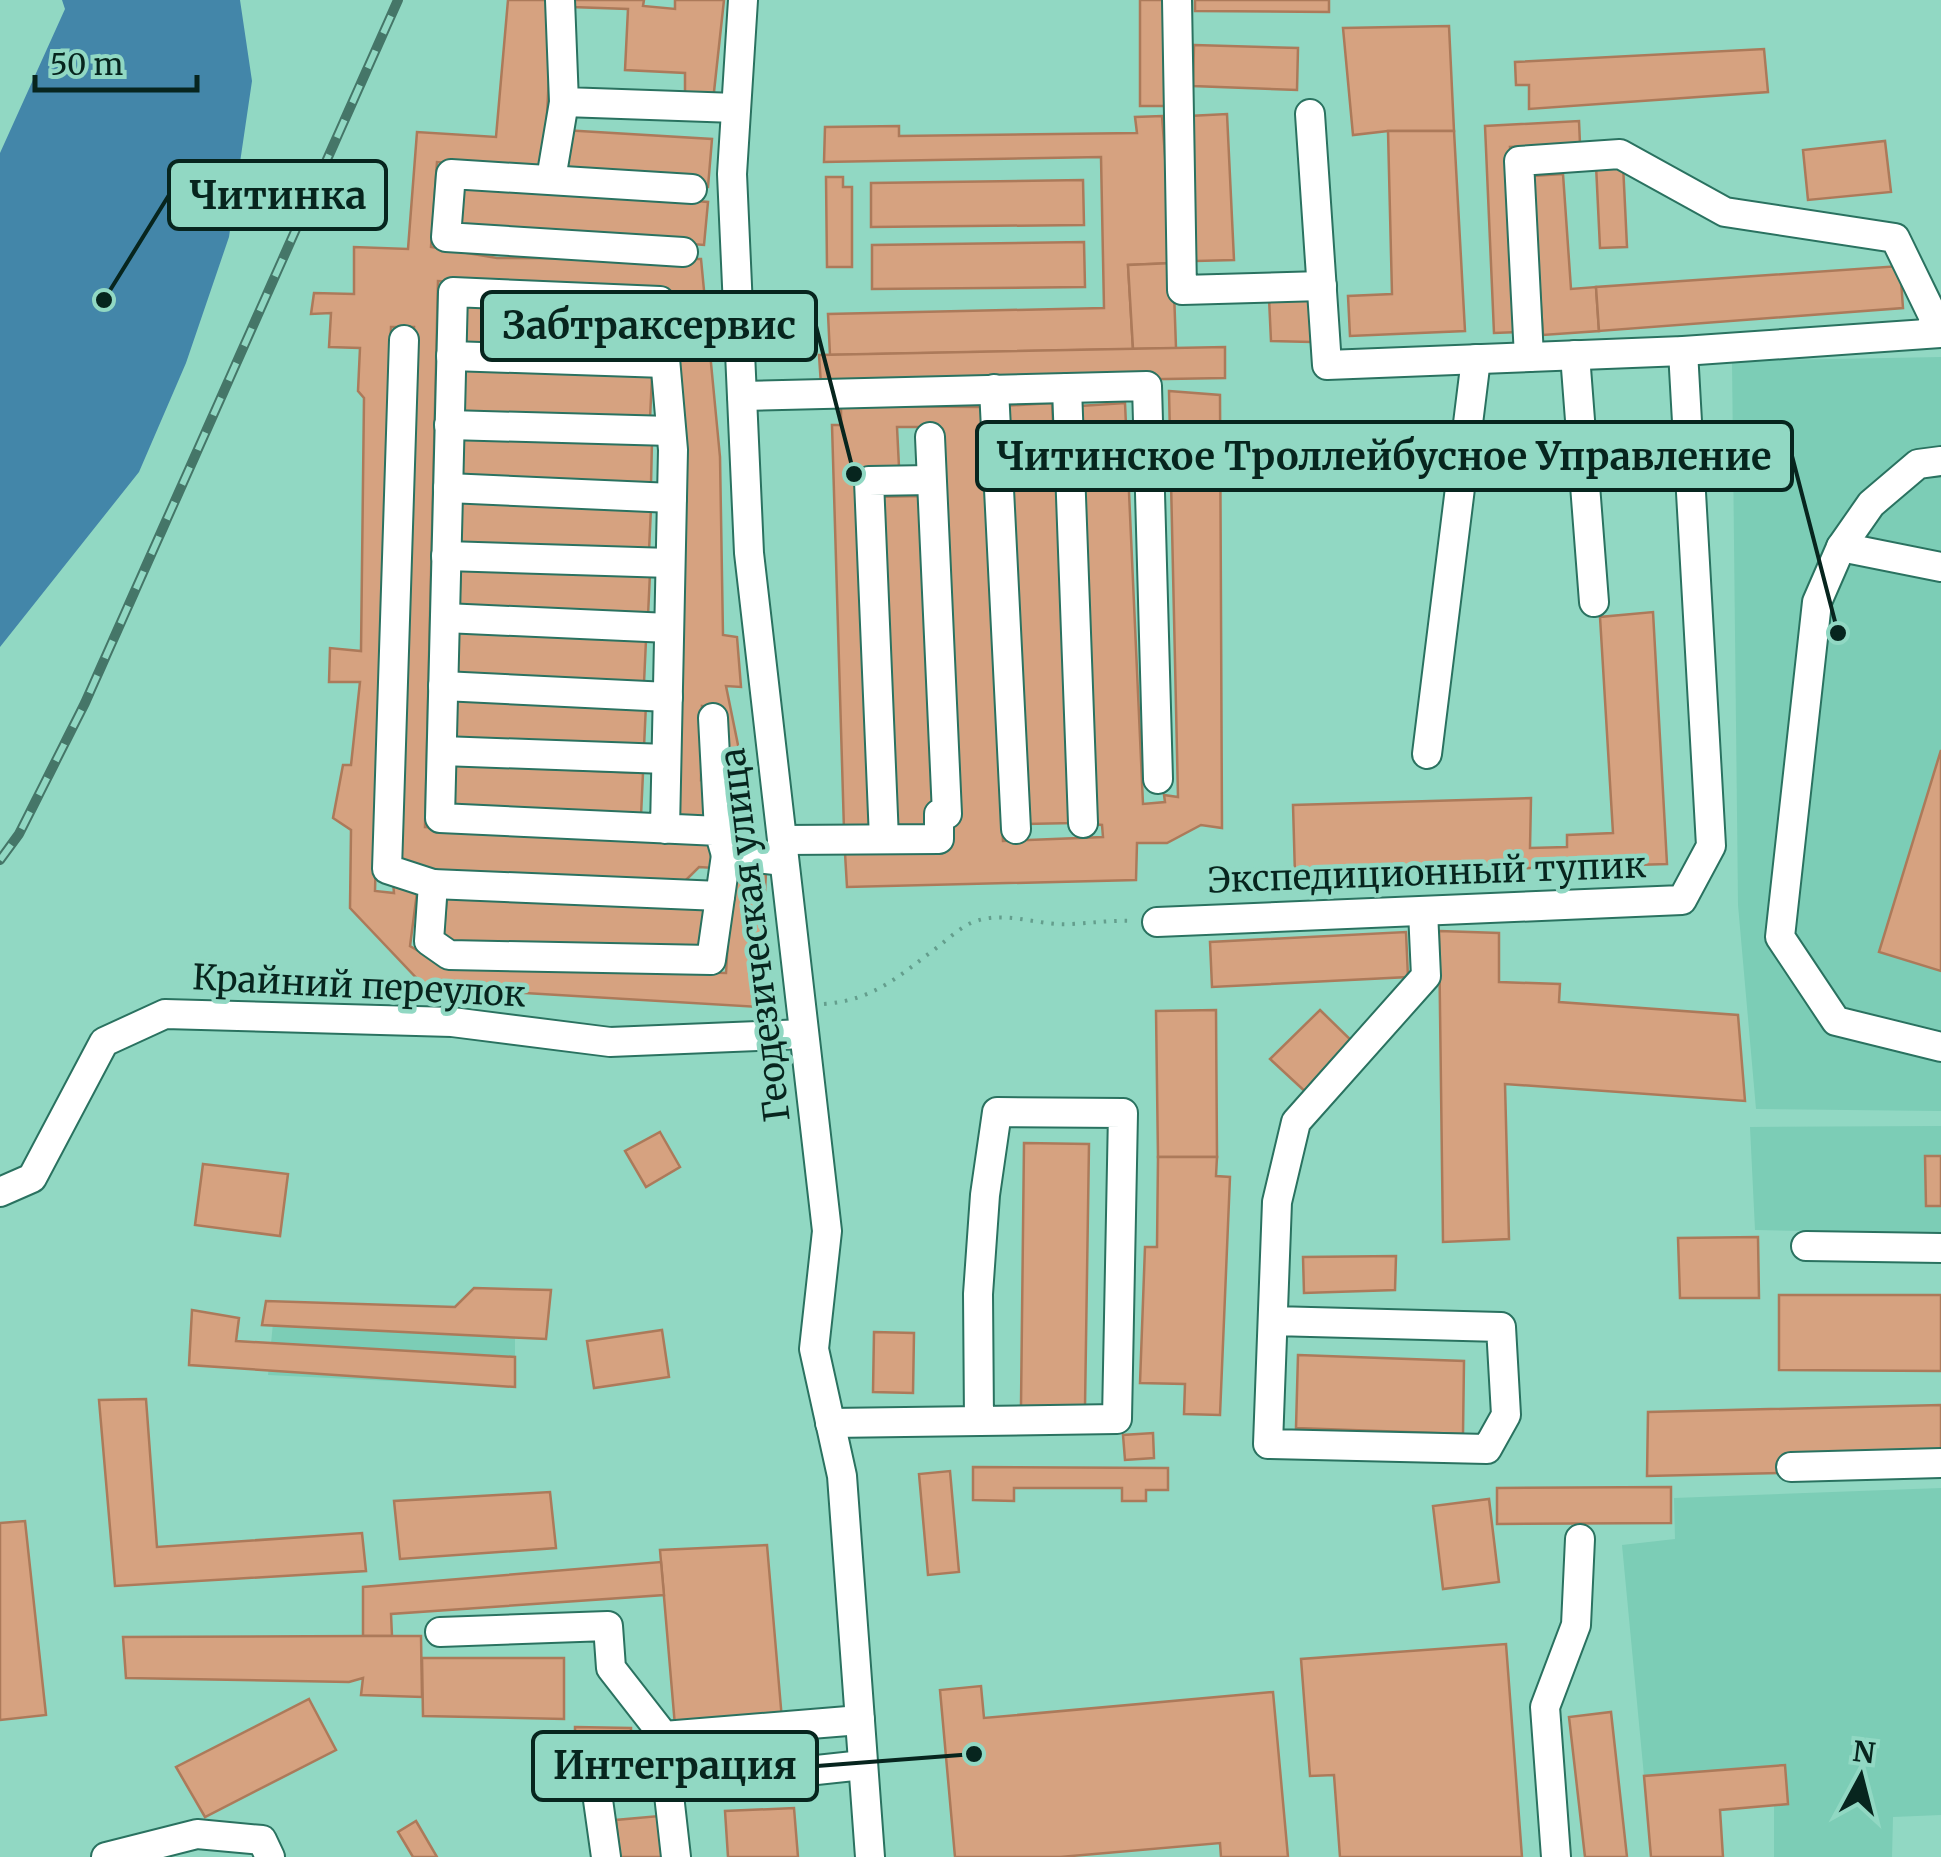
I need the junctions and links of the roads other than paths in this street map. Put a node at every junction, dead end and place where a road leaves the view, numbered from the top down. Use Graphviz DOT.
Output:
graph roads {
  1 [pos="560,0"];
  2 [pos="743,0"];
  3 [pos="1177,0"];
  4 [pos="564,102"];
  5 [pos="736,108"];
  6 [pos="1310,114"];
  7 [pos="551,179"];
  8 [pos="692,189"];
  9 [pos="683,252"];
  10 [pos="1322,286"];
  11 [pos="1936,333"];
  12 [pos="404,340"];
  13 [pos="1683,351"];
  14 [pos="1575,355"];
  15 [pos="451,356"];
  16 [pos="1529,357"];
  17 [pos="1476,359"];
  18 [pos="665,363"];
  19 [pos="1067,388"];
  20 [pos="994,389"];
  21 [pos="742,396"];
  22 [pos="450,424"];
  23 [pos="671,431"];
  24 [pos="930,437"];
  25 [pos="1941,461"];
  26 [pos="932,480"];
  27 [pos="448,488"];
  28 [pos="672,498"];
  29 [pos="1840,547"];
  30 [pos="446,556"];
  31 [pos="670,563"];
  32 [pos="1941,567"];
  33 [pos="1594,602"];
  34 [pos="445,618"];
  35 [pos="669,628"];
  36 [pos="443,686"];
  37 [pos="668,697"];
  38 [pos="712,718"];
  39 [pos="442,751"];
  40 [pos="1427,754"];
  41 [pos="666,759"];
  42 [pos="1158,779"];
  43 [pos="1083,823"];
  44 [pos="665,828"];
  45 [pos="1016,829"];
  46 [pos="884,839"];
  47 [pos="723,843"];
  48 [pos="783,850"];
  49 [pos="433,884"];
  50 [pos="720,896"];
  51 [pos="1423,911"];
  52 [pos="1157,922"];
  53 [pos="803,1020"];
  54 [pos="1941,1047"];
  55 [pos="0,1192"];
  56 [pos="1806,1246"];
  57 [pos="1941,1248"];
  58 [pos="1273,1320"];
  59 [pos="979,1421"];
  60 [pos="830,1423"];
  61 [pos="1941,1463"];
  62 [pos="1791,1467"];
  63 [pos="1580,1539"];
  64 [pos="440,1632"];
  65 [pos="860,1720"];
  66 [pos="863,1765"];
  67 [pos="598,1800"];
  68 [pos="106,1857"];
  69 [pos="270,1857"];
  70 [pos="606,1857"];
  71 [pos="676,1857"];
  72 [pos="870,1857"];
  73 [pos="1556,1857"];
  1 -- 4 [label="street"];
  2 -- 5 [label="street, Геодезическая улица"];
  3 -- 10 [label="street"];
  4 -- 5 [label="street"];
  4 -- 7 [label="street"];
  5 -- 21 [label="street, Геодезическая улица"];
  6 -- 10 [label="street"];
  7 -- 8 [label="street"];
  7 -- 9 [label="street"];
  10 -- 17 [label="street"];
  11 -- 13 [label="street"];
  11 -- 16 [label="street"];
  12 -- 49 [label="street"];
  13 -- 14 [label="street"];
  13 -- 51 [label="street, Экспедиционный тупик"];
  14 -- 16 [label="street"];
  14 -- 33 [label="street"];
  15 -- 18 [label="street"];
  15 -- 18 [label="street"];
  15 -- 22 [label="street"];
  16 -- 17 [label="street"];
  17 -- 40 [label="street"];
  18 -- 23 [label="street"];
  19 -- 20 [label="street"];
  19 -- 42 [label="street"];
  19 -- 43 [label="street"];
  20 -- 21 [label="street"];
  20 -- 45 [label="street"];
  21 -- 48 [label="street, Геодезическая улица"];
  22 -- 23 [label="street"];
  22 -- 27 [label="street"];
  23 -- 28 [label="street"];
  24 -- 26 [label="street"];
  25 -- 29 [label="street"];
  26 -- 46 [label="street"];
  26 -- 46 [label="street"];
  27 -- 28 [label="street"];
  27 -- 30 [label="street"];
  28 -- 31 [label="street"];
  29 -- 32 [label="street"];
  29 -- 54 [label="street"];
  30 -- 31 [label="street"];
  30 -- 34 [label="street"];
  31 -- 35 [label="street"];
  34 -- 35 [label="street"];
  34 -- 36 [label="street"];
  35 -- 37 [label="street"];
  36 -- 37 [label="street"];
  36 -- 39 [label="street"];
  37 -- 41 [label="street"];
  38 -- 47 [label="street"];
  39 -- 41 [label="street"];
  39 -- 44 [label="street"];
  41 -- 44 [label="street"];
  44 -- 47 [label="street"];
  46 -- 48 [label="street"];
  47 -- 48 [label="street"];
  47 -- 50 [label="street"];
  48 -- 53 [label="street, Геодезическая улица"];
  49 -- 50 [label="street"];
  49 -- 50 [label="street"];
  51 -- 52 [label="street, Экспедиционный тупик"];
  51 -- 58 [label="street"];
  53 -- 55 [label="street, Крайний переулок"];
  53 -- 60 [label="street, Геодезическая улица"];
  56 -- 57 [label="street"];
  58 -- 58 [label="street"];
  59 -- 59 [label="street"];
  59 -- 60 [label="street"];
  60 -- 65 [label="street, Геодезическая улица"];
  61 -- 62 [label="street"];
  63 -- 73 [label="street"];
  64 -- 65 [label="street"];
  65 -- 66 [label="street, Геодезическая улица"];
  66 -- 71 [label="street"];
  66 -- 72 [label="street, Геодезическая улица"];
  67 -- 70 [label="street"];
  68 -- 69 [label="street"];
}
